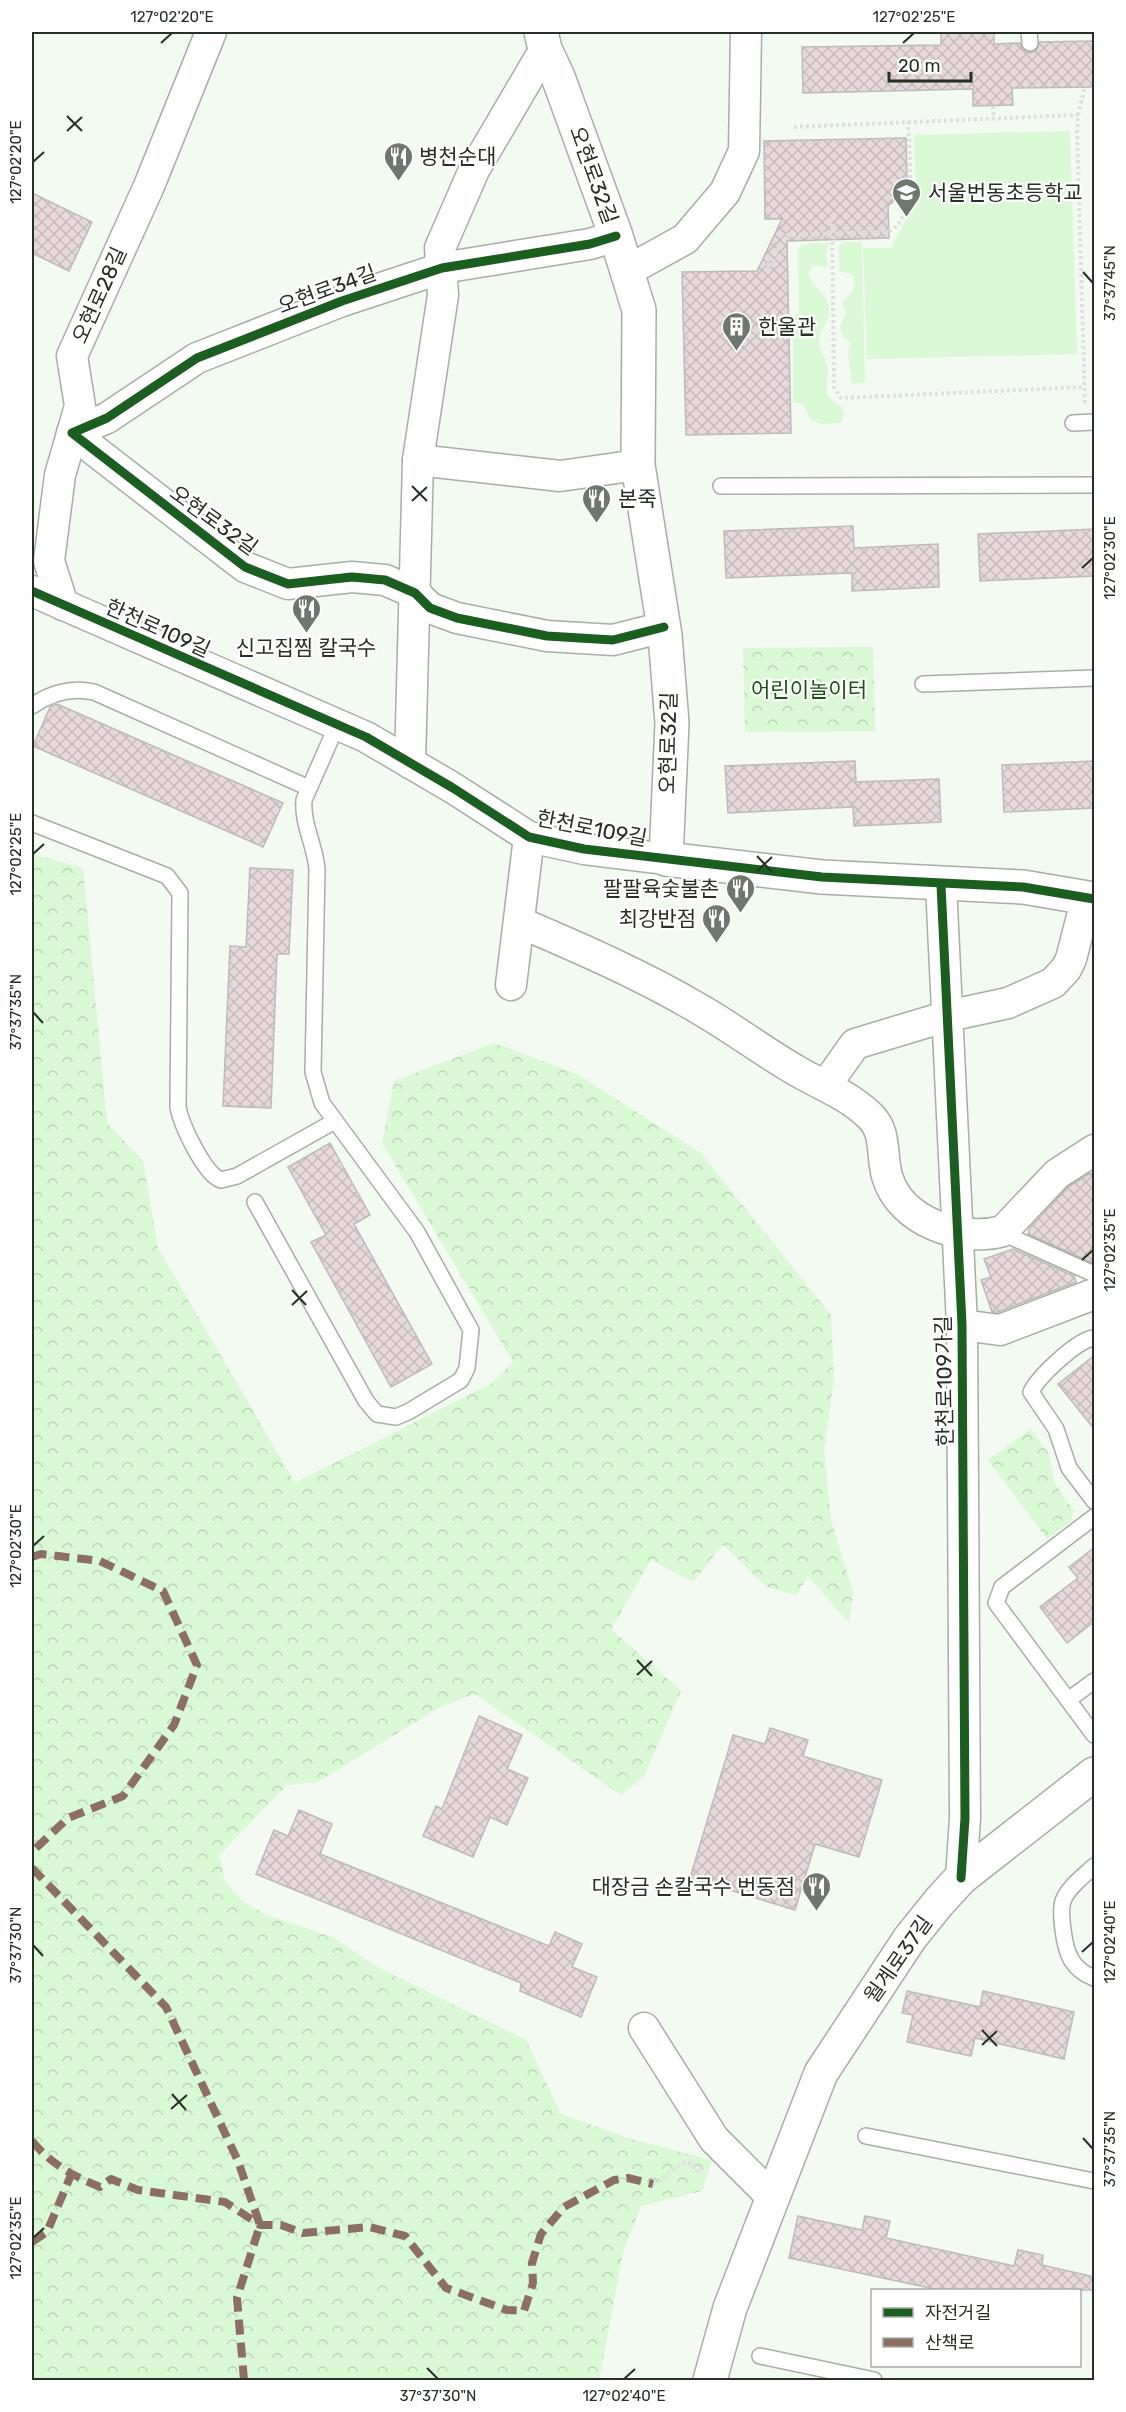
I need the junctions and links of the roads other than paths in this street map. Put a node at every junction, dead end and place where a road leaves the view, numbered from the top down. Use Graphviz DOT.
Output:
graph roads {
  1 [pos="211,32"];
  2 [pos="746,32"];
  3 [pos="543,40"];
  4 [pos="616,236"];
  5 [pos="442,267"];
  6 [pos="627,271"];
  7 [pos="72,433"];
  8 [pos="418,460"];
  9 [pos="638,465"];
  10 [pos="1095,485"];
  11 [pos="721,486"];
  12 [pos="32,591"];
  13 [pos="415,592"];
  14 [pos="63,605"];
  15 [pos="664,627"];
  16 [pos="1095,678"];
  17 [pos="923,684"];
  18 [pos="32,706"];
  19 [pos="337,725"];
  20 [pos="410,763"];
  21 [pos="309,788"];
  22 [pos="32,823"];
  23 [pos="529,837"];
  24 [pos="666,859"];
  25 [pos="941,885"];
  26 [pos="1091,898"];
  27 [pos="521,923"];
  28 [pos="512,985"];
  29 [pos="948,1016"];
  30 [pos="826,1085"];
  31 [pos="335,1121"];
  32 [pos="1095,1150"];
  33 [pos="255,1202"];
  34 [pos="999,1232"];
  35 [pos="959,1233"];
  36 [pos="1095,1274"];
  37 [pos="1095,1294"];
  38 [pos="962,1325"];
  39 [pos="1095,1338"];
  40 [pos="1095,1501"];
  41 [pos="1095,1517"];
  42 [pos="1095,1681"];
  43 [pos="1068,1701"];
  44 [pos="1095,1735"];
  45 [pos="1095,1774"];
  46 [pos="1095,1866"];
  47 [pos="961,1878"];
  48 [pos="1095,1978"];
  49 [pos="644,2028"];
  50 [pos="866,2136"];
  51 [pos="1095,2181"];
  52 [pos="773,2198"];
  53 [pos="760,2356"];
  54 [pos="710,2380"];
  55 [pos="874,2380"];
  1 -- 7 [label="street, 오현로28길"];
  2 -- 6 [label="street"];
  3 -- 4 [label="street, 오현로32길"];
  3 -- 5 [label="street"];
  4 -- 5 [label="street, 오현로34길"];
  4 -- 6 [label="street, 오현로32길"];
  5 -- 7 [label="street, 오현로34길"];
  5 -- 8 [label="street"];
  6 -- 9 [label="street, 오현로32길"];
  7 -- 13 [label="street, 오현로32길"];
  7 -- 14 [label="street, 오현로28길"];
  8 -- 9 [label="street"];
  8 -- 13 [label="street"];
  9 -- 15 [label="street, 오현로32길"];
  10 -- 11 [label="lane"];
  12 -- 14 [label="street, 한천로109길"];
  13 -- 15 [label="street, 오현로32길"];
  13 -- 20 [label="street"];
  14 -- 19 [label="street, 한천로109길"];
  15 -- 24 [label="street, 오현로32길"];
  16 -- 17 [label="lane"];
  18 -- 21 [label="lane"];
  19 -- 20 [label="street, 한천로109길"];
  19 -- 21 [label="lane"];
  20 -- 23 [label="street, 한천로109길"];
  21 -- 31 [label="lane"];
  22 -- 31 [label="lane"];
  23 -- 24 [label="street, 한천로109길"];
  23 -- 27 [label="street, 한천로109길"];
  24 -- 25 [label="street, 한천로109길"];
  25 -- 26 [label="street, 한천로109길"];
  25 -- 29 [label="street, 한천로109가길"];
  26 -- 29 [label="street, 한천로109길"];
  27 -- 28 [label="street, 한천로109길"];
  27 -- 30 [label="street"];
  29 -- 30 [label="street, 한천로109길"];
  29 -- 35 [label="street, 한천로109가길"];
  30 -- 35 [label="street"];
  31 -- 33 [label="lane"];
  32 -- 34 [label="street"];
  34 -- 35 [label="street"];
  34 -- 36 [label="lane"];
  35 -- 38 [label="street, 한천로109가길"];
  37 -- 38 [label="street"];
  38 -- 47 [label="street, 한천로109가길"];
  39 -- 40 [label="lane"];
  41 -- 43 [label="lane"];
  42 -- 43 [label="lane"];
  43 -- 44 [label="lane"];
  45 -- 47 [label="street, 월계로37길"];
  46 -- 48 [label="lane"];
  47 -- 52 [label="street, 월계로37길"];
  49 -- 52 [label="street"];
  50 -- 51 [label="lane"];
  52 -- 54 [label="street, 월계로37길"];
  53 -- 55 [label="lane"];
}
